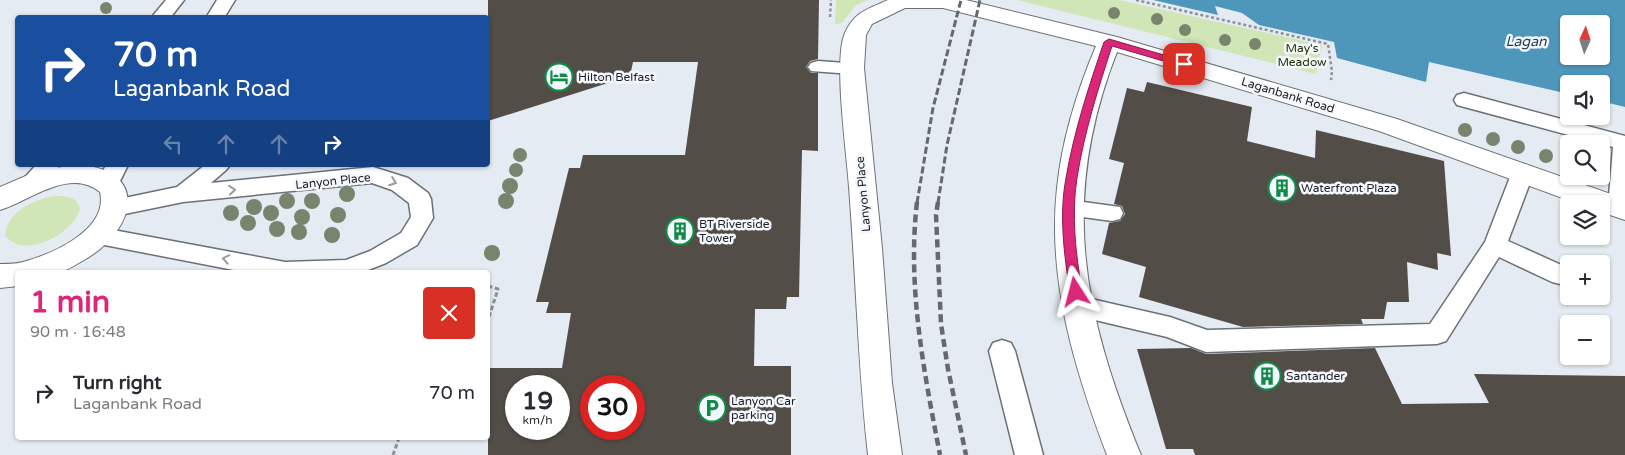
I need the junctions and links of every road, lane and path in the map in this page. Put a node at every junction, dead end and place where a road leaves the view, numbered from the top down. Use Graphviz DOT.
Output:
graph roads {
  1 [pos="175,0"];
  2 [pos="226,0"];
  3 [pos="1136,0"];
  4 [pos="944,1"];
  5 [pos="162,15"];
  6 [pos="216,15"];
  7 [pos="1109,42"];
  8 [pos="818,67"];
  9 [pos="852,68"];
  10 [pos="1332,71"];
  11 [pos="1464,100"];
  12 [pos="47,167"];
  13 [pos="217,167"];
  14 [pos="1523,172"];
  15 [pos="113,174"];
  16 [pos="29,184"];
  17 [pos="183,194"];
  18 [pos="0,200"];
  19 [pos="115,208"];
  20 [pos="1069,208"];
  21 [pos="1622,209"];
  22 [pos="1112,213"];
  23 [pos="97,236"];
  24 [pos="1495,245"];
  25 [pos="36,270"];
  26 [pos="275,270"];
  27 [pos="326,270"];
  28 [pos="15,274"];
  29 [pos="1560,275"];
  30 [pos="0,276"];
  31 [pos="490,286"];
  32 [pos="1078,306"];
  33 [pos="490,314"];
  34 [pos="1002,351"];
  35 [pos="397,440"];
  36 [pos="393,455"];
  37 [pos="885,455"];
  38 [pos="1029,455"];
  39 [pos="1124,455"];
  1 -- 5 [label="lane"];
  2 -- 6 [label="lane"];
  3 -- 10 [label="path"];
  4 -- 7 [label="street, Laganbank Road"];
  4 -- 9 [label="street, Lanyon Place"];
  7 -- 14 [label="street, Laganbank Road"];
  7 -- 20 [label="street"];
  8 -- 9 [label="lane"];
  9 -- 37 [label="street, Lanyon Place"];
  11 -- 21 [label="lane"];
  12 -- 16 [label="lane"];
  13 -- 17 [label="lane"];
  14 -- 21 [label="street, Laganbank Road"];
  14 -- 24 [label="lane"];
  15 -- 16 [label="street"];
  15 -- 19 [label="street"];
  16 -- 18 [label="street"];
  17 -- 19 [label="lane, Lanyon Place"];
  17 -- 27 [label="lane, Lanyon Place, one-way"];
  19 -- 23 [label="street"];
  20 -- 22 [label="lane"];
  20 -- 32 [label="street"];
  23 -- 25 [label="street"];
  26 -- 23 [label="lane, Lanyon Place, one-way"];
  24 -- 29 [label="lane"];
  24 -- 32 [label="lane"];
  28 -- 30 [label="street"];
  31 -- 33 [label="path"];
  32 -- 39 [label="street"];
  34 -- 38 [label="lane"];
  35 -- 36 [label="path"];
}
